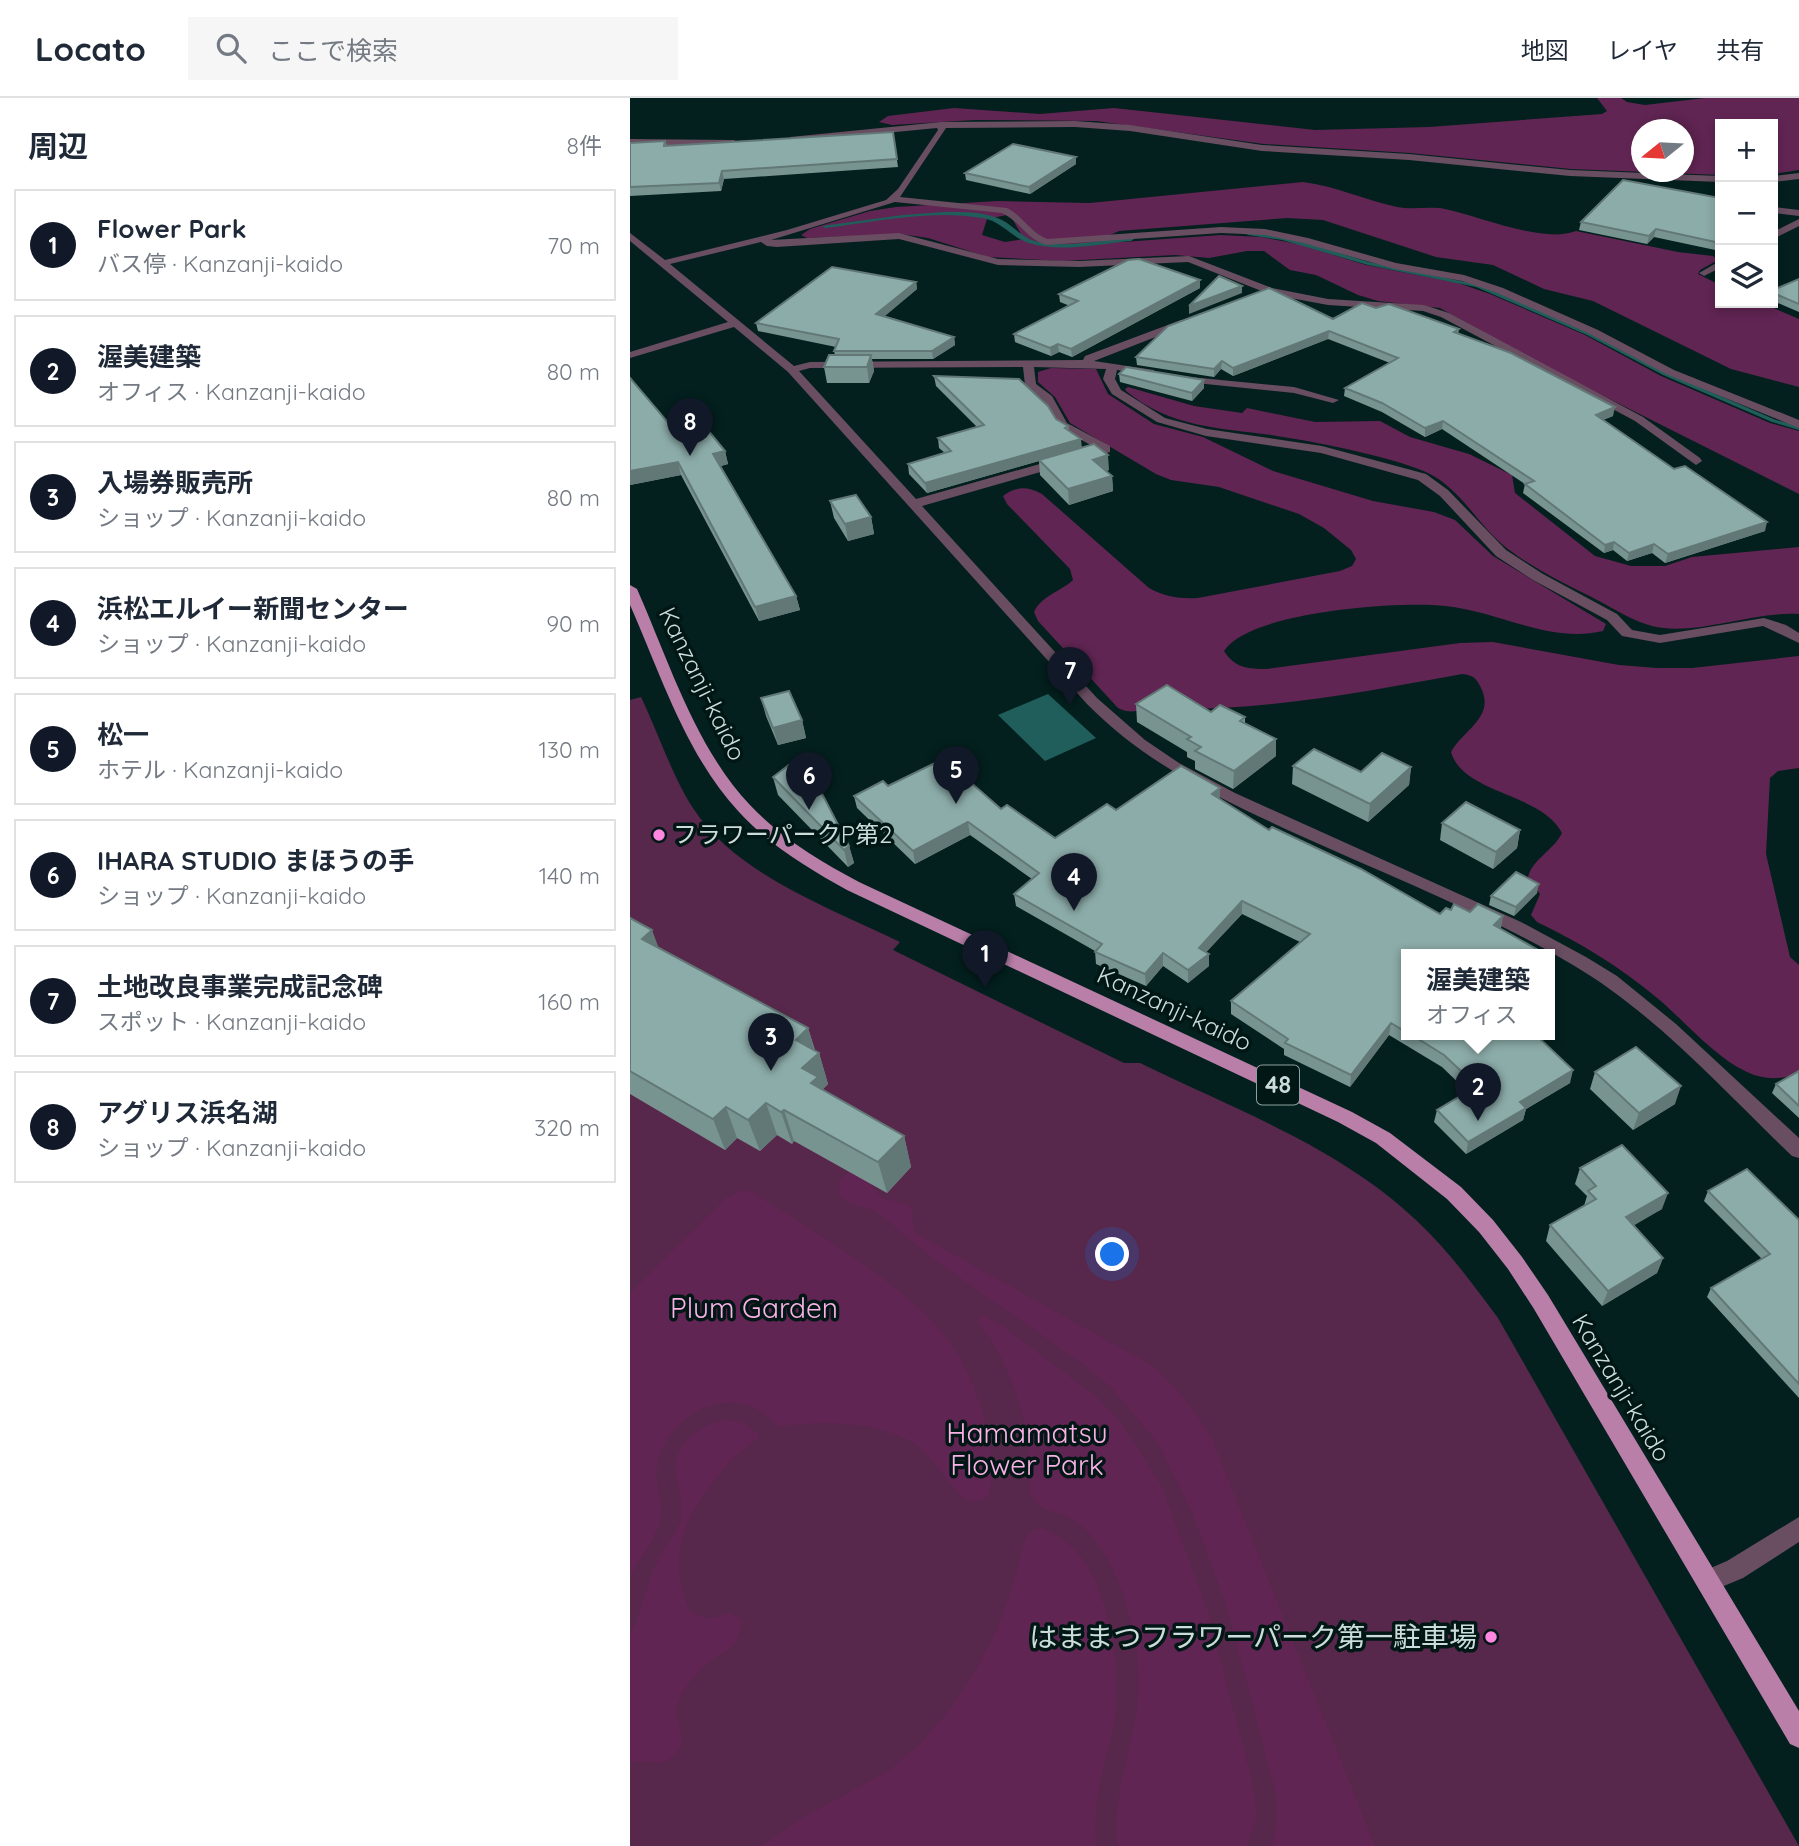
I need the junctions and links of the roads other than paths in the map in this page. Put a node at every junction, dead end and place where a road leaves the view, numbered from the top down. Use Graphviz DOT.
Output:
graph roads {
  1 [pos="941,125"];
  2 [pos="788,140"];
  3 [pos="630,142"];
  4 [pos="750,142"];
  5 [pos="1631,175"];
  6 [pos="1799,176"];
  7 [pos="1694,178"];
  8 [pos="1778,178"];
  9 [pos="1715,179"];
  10 [pos="1646,182"];
  11 [pos="1663,187"];
  12 [pos="893,199"];
  13 [pos="1778,211"];
  14 [pos="1799,213"];
  15 [pos="1799,222"];
  16 [pos="1778,233"];
  17 [pos="630,236"];
  18 [pos="762,238"];
  19 [pos="664,264"];
  20 [pos="1715,267"];
  21 [pos="1704,273"];
  22 [pos="1193,319"];
  23 [pos="737,323"];
  24 [pos="630,355"];
  25 [pos="1028,363"];
  26 [pos="1088,363"];
  27 [pos="1112,366"];
  28 [pos="792,370"];
  29 [pos="1333,400"];
  30 [pos="1799,424"];
  31 [pos="1696,461"];
  32 [pos="914,504"];
  33 [pos="630,589"];
  34 [pos="1799,639"];
  35 [pos="1799,1150"];
  36 [pos="1799,1528"];
  37 [pos="1707,1581"];
  38 [pos="1799,1735"];
  1 -- 2 [label="street"];
  1 -- 5 [label="street"];
  1 -- 12 [label="street"];
  3 -- 4 [label="street"];
  6 -- 8 [label="street"];
  7 -- 9 [label="street"];
  10 -- 11 [label="street"];
  12 -- 18 [label="street"];
  12 -- 30 [label="street"];
  13 -- 14 [label="street"];
  15 -- 16 [label="street"];
  17 -- 19 [label="street"];
  18 -- 19 [label="street"];
  18 -- 31 [label="street"];
  19 -- 23 [label="street"];
  20 -- 21 [label="street"];
  22 -- 26 [label="street"];
  23 -- 24 [label="street"];
  23 -- 28 [label="street"];
  25 -- 26 [label="street"];
  25 -- 28 [label="street"];
  25 -- 32 [label="street"];
  26 -- 27 [label="street"];
  27 -- 29 [label="street"];
  27 -- 34 [label="street"];
  28 -- 32 [label="street"];
  32 -- 35 [label="street"];
  33 -- 37 [label="main road, Kanzanji-kaido / 48"];
  36 -- 37 [label="street"];
  37 -- 38 [label="main road, Kanzanji-kaido / 48"];
}
